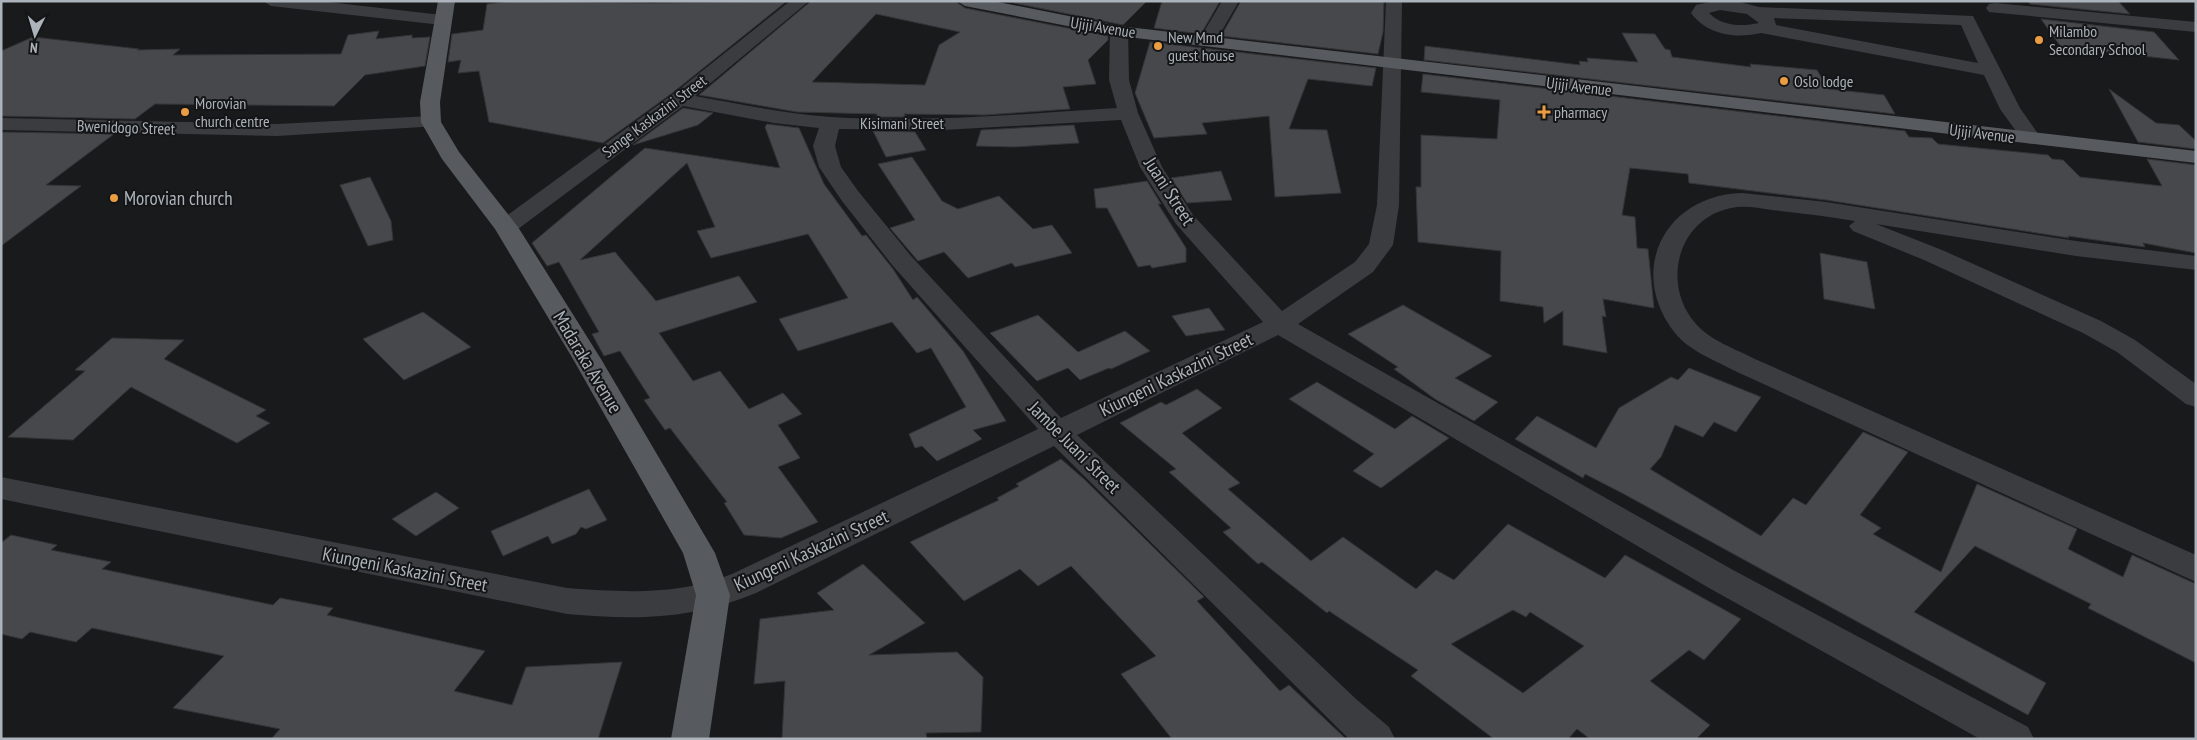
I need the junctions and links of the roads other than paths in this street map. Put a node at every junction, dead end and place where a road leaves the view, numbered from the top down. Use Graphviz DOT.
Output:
graph roads {
  1 [pos="271,1"];
  2 [pos="801,1"];
  3 [pos="965,1"];
  4 [pos="1231,1"];
  5 [pos="1394,1"];
  6 [pos="1911,1"];
  7 [pos="1990,5"];
  8 [pos="445,11"];
  9 [pos="1967,20"];
  10 [pos="2196,27"];
  11 [pos="1119,31"];
  12 [pos="1207,42"];
  13 [pos="1391,64"];
  14 [pos="1993,72"];
  15 [pos="679,99"];
  16 [pos="1128,113"];
  17 [pos="431,122"];
  18 [pos="831,123"];
  19 [pos="1,124"];
  20 [pos="2031,138"];
  21 [pos="2196,157"];
  22 [pos="1814,207"];
  23 [pos="506,227"];
  24 [pos="2196,263"];
  25 [pos="1279,324"];
  26 [pos="2196,398"];
  27 [pos="1057,432"];
  28 [pos="1,488"];
  29 [pos="2196,569"];
  30 [pos="712,595"];
  31 [pos="690,739"];
  32 [pos="1376,739"];
  33 [pos="2016,739"];
  1 -- 8 [label="street"];
  2 -- 15 [label="street, Sange Kaskazini Street"];
  3 -- 11 [label="main road, Ujiji Avenue"];
  4 -- 12 [label="street"];
  5 -- 13 [label="street, Kiungeni Kaskazini Street"];
  6 -- 9 [label="street"];
  7 -- 9 [label="street"];
  7 -- 10 [label="street"];
  8 -- 17 [label="main road"];
  9 -- 14 [label="street"];
  9 -- 14 [label="street"];
  11 -- 12 [label="main road, Ujiji Avenue"];
  11 -- 16 [label="street, Juani Street"];
  12 -- 13 [label="main road, Ujiji Avenue"];
  13 -- 20 [label="main road, Ujiji Avenue"];
  13 -- 25 [label="street, Kiungeni Kaskazini Street"];
  14 -- 20 [label="street"];
  15 -- 18 [label="street, Kisimani Street"];
  15 -- 23 [label="street, Sange Kaskazini Street"];
  16 -- 18 [label="street, Kisimani Street"];
  16 -- 25 [label="street, Juani Street"];
  17 -- 19 [label="street, Bwenidogo Street"];
  17 -- 23 [label="main road, Madaraka Avenue"];
  18 -- 27 [label="street, Jambe Juani Street"];
  20 -- 21 [label="main road, Ujiji Avenue"];
  22 -- 24 [label="street"];
  22 -- 26 [label="street"];
  22 -- 29 [label="street"];
  23 -- 30 [label="main road, Madaraka Avenue"];
  25 -- 27 [label="street, Kiungeni Kaskazini Street"];
  25 -- 33 [label="street, Juani Street"];
  27 -- 30 [label="street, Kiungeni Kaskazini Street"];
  27 -- 32 [label="street, Jambe Juani Street"];
  28 -- 30 [label="street, Kiungeni Kaskazini Street"];
  30 -- 31 [label="main road, Madaraka Avenue"];
}
